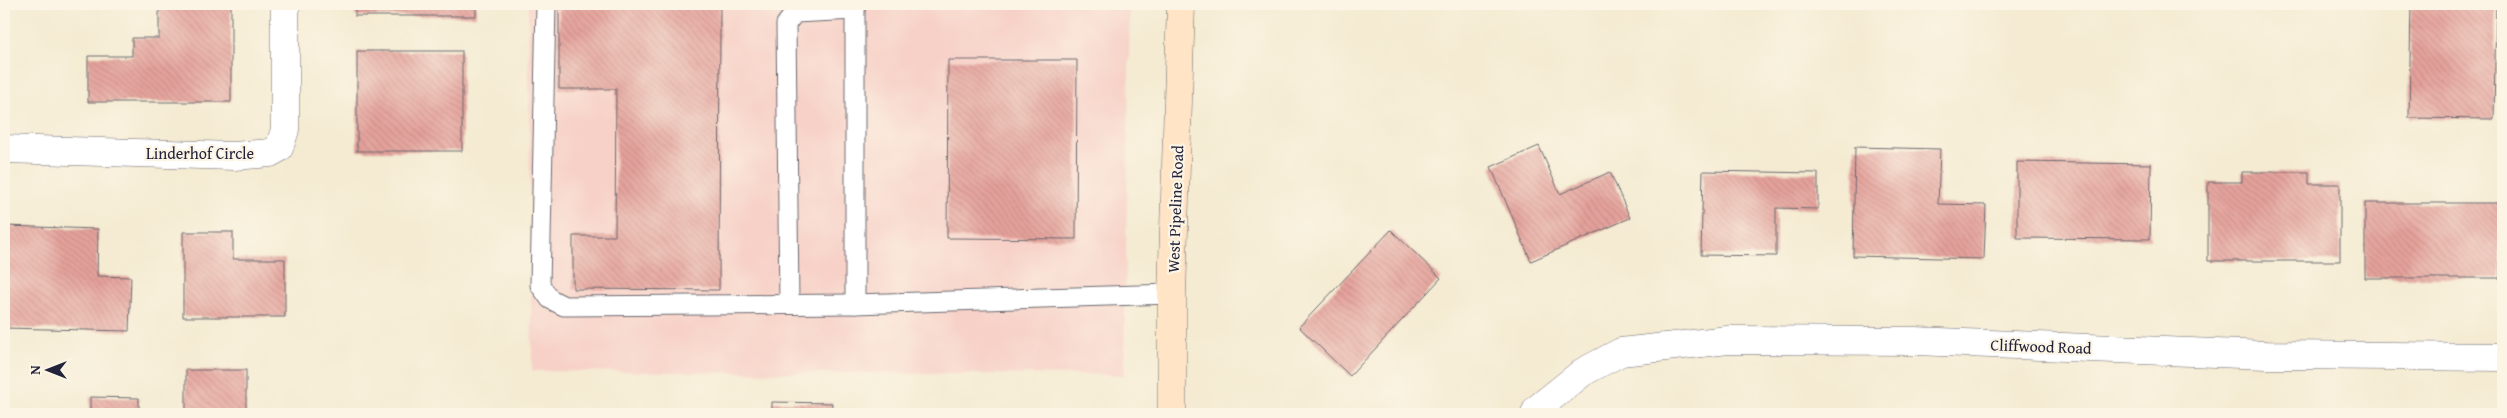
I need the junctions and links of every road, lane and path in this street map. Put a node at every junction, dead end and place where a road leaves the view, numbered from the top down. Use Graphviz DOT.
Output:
graph roads {
  1 [pos="285,4"];
  2 [pos="546,4"];
  3 [pos="1181,4"];
  4 [pos="855,7"];
  5 [pos="4,149"];
  6 [pos="1172,294"];
  7 [pos="789,304"];
  8 [pos="855,304"];
  9 [pos="2503,357"];
  10 [pos="1172,414"];
  11 [pos="1535,414"];
  1 -- 5 [label="street, Linderhof Circle"];
  2 -- 7 [label="lane"];
  3 -- 6 [label="main road, West Pipeline Road"];
  4 -- 7 [label="lane"];
  4 -- 8 [label="lane"];
  6 -- 8 [label="lane"];
  6 -- 10 [label="main road, West Pipeline Road"];
  7 -- 8 [label="lane"];
  9 -- 11 [label="street, Cliffwood Road"];
}
